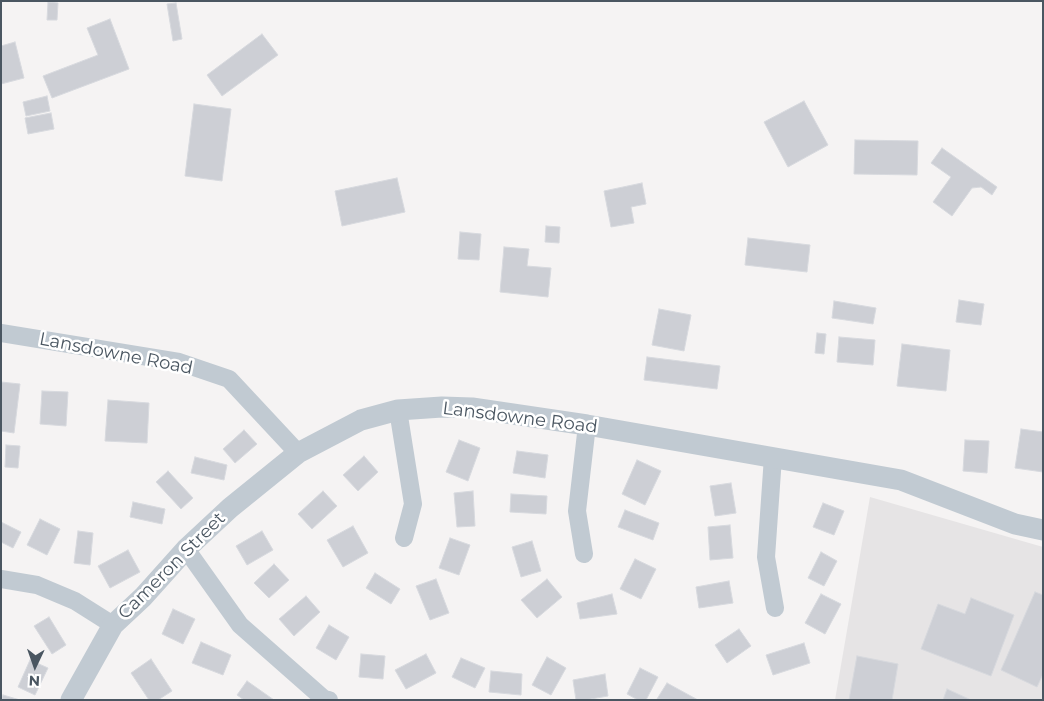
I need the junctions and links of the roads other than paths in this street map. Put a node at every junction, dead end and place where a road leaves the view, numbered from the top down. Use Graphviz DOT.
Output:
graph roads {
  1 [pos="1,333"];
  2 [pos="398,410"];
  3 [pos="587,425"];
  4 [pos="298,453"];
  5 [pos="773,457"];
  6 [pos="1043,530"];
  7 [pos="404,538"];
  8 [pos="186,549"];
  9 [pos="584,554"];
  10 [pos="1,579"];
  11 [pos="775,608"];
  12 [pos="113,625"];
  13 [pos="323,699"];
  14 [pos="71,700"];
  15 [pos="329,700"];
  1 -- 4 [label="street, Lansdowne Road"];
  2 -- 3 [label="street, Lansdowne Road"];
  2 -- 4 [label="street, Lansdowne Road"];
  2 -- 7 [label="street"];
  3 -- 5 [label="street, Lansdowne Road"];
  3 -- 9 [label="street"];
  4 -- 8 [label="street, Cameron Street"];
  5 -- 6 [label="street, Lansdowne Road"];
  5 -- 11 [label="street"];
  8 -- 12 [label="street, Cameron Street"];
  8 -- 13 [label="street"];
  10 -- 12 [label="street"];
  12 -- 14 [label="street, Cameron Street"];
  13 -- 15 [label="street"];
}
